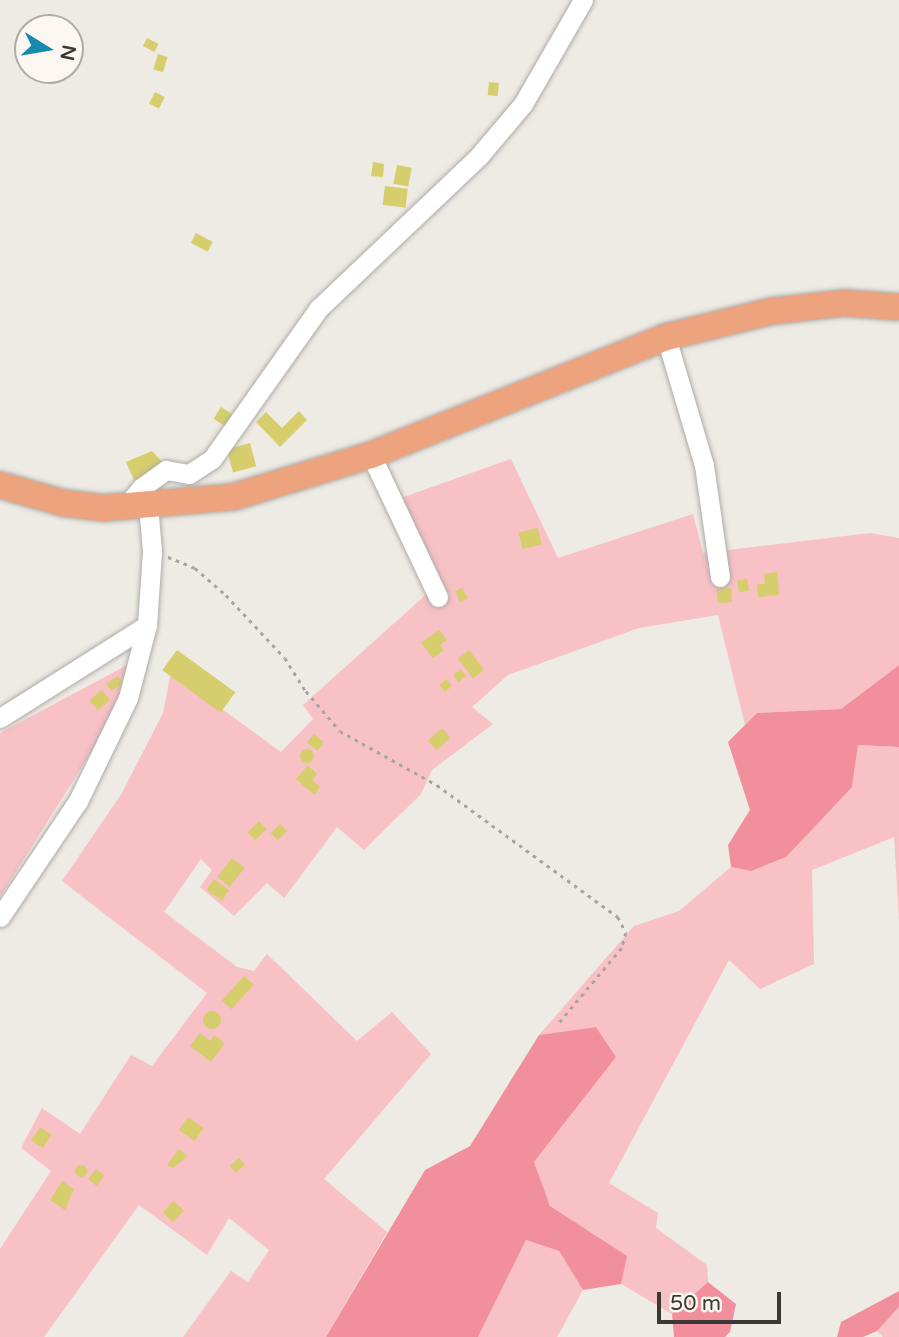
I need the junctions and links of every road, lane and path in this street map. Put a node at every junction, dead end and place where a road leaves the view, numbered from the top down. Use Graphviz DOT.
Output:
graph roads {
  1 [pos="583,0"];
  2 [pos="899,307"];
  3 [pos="666,337"];
  4 [pos="371,455"];
  5 [pos="0,485"];
  6 [pos="137,505"];
  7 [pos="152,551"];
  8 [pos="720,577"];
  9 [pos="438,597"];
  10 [pos="147,625"];
  11 [pos="0,718"];
  12 [pos="0,917"];
  13 [pos="559,1023"];
  1 -- 6 [label="street"];
  2 -- 3 [label="main road"];
  3 -- 4 [label="main road"];
  3 -- 8 [label="street"];
  4 -- 6 [label="main road"];
  4 -- 9 [label="street"];
  5 -- 6 [label="main road"];
  6 -- 7 [label="street"];
  7 -- 10 [label="street"];
  7 -- 13 [label="path"];
  10 -- 11 [label="street"];
  10 -- 12 [label="street"];
}
